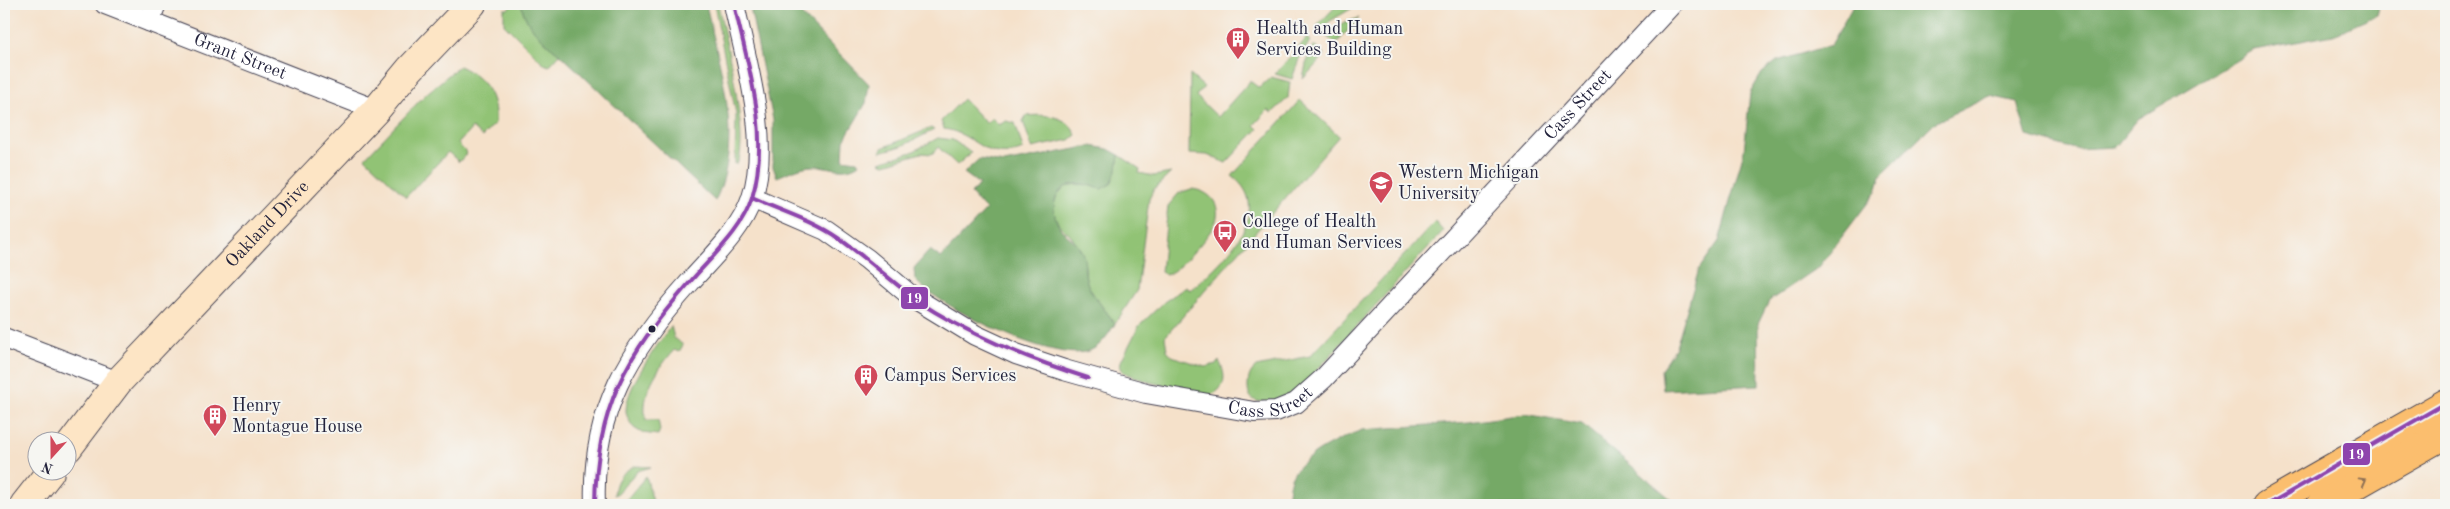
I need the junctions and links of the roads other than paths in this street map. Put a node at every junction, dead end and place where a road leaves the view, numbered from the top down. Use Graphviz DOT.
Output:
graph roads {
  1 [pos="105,4"];
  2 [pos="472,4"];
  3 [pos="734,4"];
  4 [pos="1672,4"];
  5 [pos="152,12"];
  6 [pos="376,110"];
  7 [pos="752,198"];
  8 [pos="4,338"];
  9 [pos="118,382"];
  10 [pos="2446,403"];
  11 [pos="2446,434"];
  12 [pos="78,435"];
  13 [pos="44,482"];
  14 [pos="31,504"];
  15 [pos="595,505"];
  16 [pos="2266,505"];
  17 [pos="2321,505"];
  1 -- 5 [label="street, Grant Street"];
  2 -- 6 [label="main road, Oakland Drive"];
  3 -- 7 [label="street"];
  4 -- 7 [label="street, Cass Street"];
  5 -- 6 [label="street, Grant Street"];
  6 -- 9 [label="main road, Oakland Drive"];
  7 -- 15 [label="street"];
  8 -- 9 [label="street"];
  9 -- 12 [label="main road, Oakland Drive"];
  10 -- 16 [label="main road"];
  17 -- 11 [label="main road, one-way"];
  13 -- 14 [label="main road"];
}
